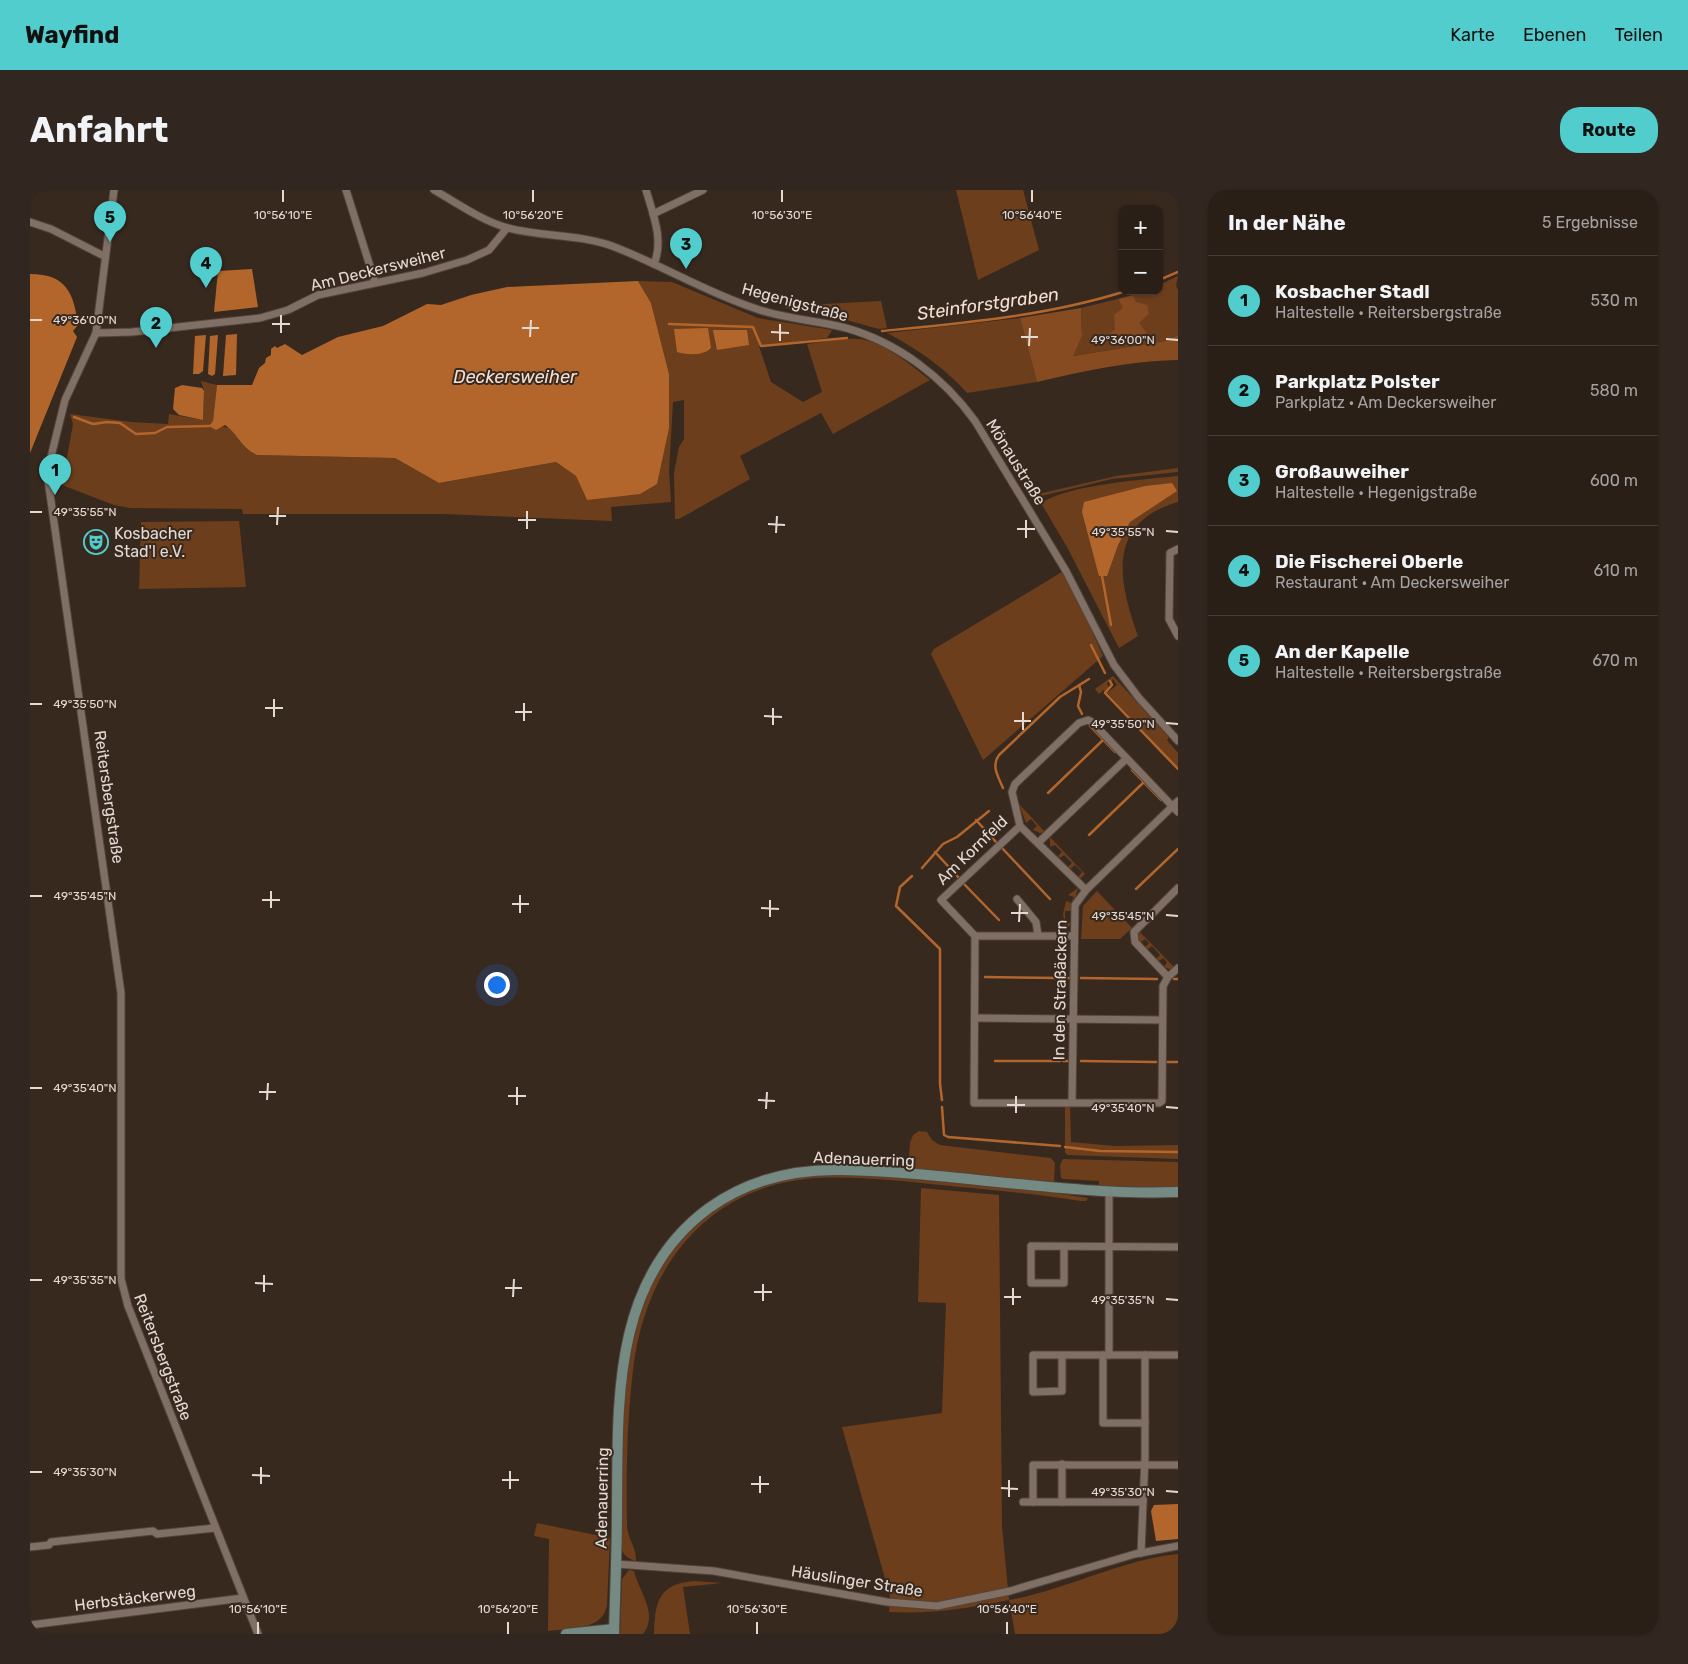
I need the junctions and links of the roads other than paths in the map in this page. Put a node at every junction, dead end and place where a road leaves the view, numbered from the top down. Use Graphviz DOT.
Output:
graph roads {
  1 [pos="114,190"];
  2 [pos="346,190"];
  3 [pos="434,190"];
  4 [pos="646,190"];
  5 [pos="703,190"];
  6 [pos="653,214"];
  7 [pos="30,222"];
  8 [pos="507,228"];
  9 [pos="104,256"];
  10 [pos="654,264"];
  11 [pos="375,282"];
  12 [pos="96,333"];
  13 [pos="872,337"];
  14 [pos="1178,549"];
  15 [pos="1178,636"];
  16 [pos="1178,741"];
  17 [pos="1126,759"];
  18 [pos="1175,803"];
  19 [pos="1178,812"];
  20 [pos="1020,826"];
  21 [pos="1039,842"];
  22 [pos="1178,888"];
  23 [pos="1086,890"];
  24 [pos="1017,899"];
  25 [pos="1038,935"];
  26 [pos="975,936"];
  27 [pos="1074,936"];
  28 [pos="1178,968"];
  29 [pos="1168,976"];
  30 [pos="976,1018"];
  31 [pos="1073,1020"];
  32 [pos="1162,1020"];
  33 [pos="1072,1102"];
  34 [pos="1109,1191"];
  35 [pos="1178,1192"];
  36 [pos="1064,1246"];
  37 [pos="1108,1246"];
  38 [pos="1178,1247"];
  39 [pos="1062,1355"];
  40 [pos="1106,1355"];
  41 [pos="1145,1355"];
  42 [pos="1178,1356"];
  43 [pos="1145,1423"];
  44 [pos="1062,1464"];
  45 [pos="1143,1465"];
  46 [pos="1178,1465"];
  47 [pos="1023,1502"];
  48 [pos="1033,1502"];
  49 [pos="1062,1502"];
  50 [pos="1141,1502"];
  51 [pos="215,1528"];
  52 [pos="1178,1546"];
  53 [pos="30,1547"];
  54 [pos="1140,1552"];
  55 [pos="616,1564"];
  56 [pos="243,1598"];
  57 [pos="30,1625"];
  58 [pos="614,1632"];
  59 [pos="258,1634"];
  60 [pos="566,1634"];
  1 -- 9 [label="street, Reitersbergstraße"];
  2 -- 11 [label="street"];
  3 -- 8 [label="street, Hegenigstraße"];
  4 -- 6 [label="street"];
  5 -- 6 [label="street"];
  6 -- 10 [label="street"];
  7 -- 9 [label="street"];
  8 -- 10 [label="street, Hegenigstraße"];
  8 -- 11 [label="street, Am Deckersweiher"];
  9 -- 12 [label="street, Reitersbergstraße"];
  10 -- 13 [label="street, Hegenigstraße"];
  11 -- 12 [label="street, Am Deckersweiher"];
  12 -- 51 [label="street, Reitersbergstraße"];
  13 -- 16 [label="street, Mönaustraße"];
  14 -- 15 [label="street"];
  17 -- 18 [label="street, Am Kornfeld"];
  17 -- 20 [label="street, Am Kornfeld"];
  17 -- 21 [label="street"];
  18 -- 19 [label="street, Am Kornfeld"];
  18 -- 23 [label="street, In den Straßäckern"];
  20 -- 21 [label="street"];
  20 -- 26 [label="street, Am Kornfeld"];
  21 -- 23 [label="street"];
  22 -- 29 [label="street"];
  23 -- 27 [label="street, In den Straßäckern"];
  24 -- 25 [label="street"];
  25 -- 26 [label="street"];
  25 -- 27 [label="street"];
  26 -- 30 [label="street"];
  27 -- 31 [label="street, In den Straßäckern"];
  28 -- 29 [label="street"];
  29 -- 32 [label="street"];
  30 -- 31 [label="street"];
  30 -- 33 [label="street"];
  31 -- 32 [label="street"];
  31 -- 33 [label="street, In den Straßäckern"];
  32 -- 33 [label="street"];
  34 -- 35 [label="main road, Adenauerring"];
  34 -- 37 [label="street"];
  34 -- 55 [label="main road, Adenauerring"];
  36 -- 36 [label="street"];
  36 -- 37 [label="street"];
  37 -- 38 [label="street"];
  37 -- 40 [label="street"];
  39 -- 39 [label="street"];
  39 -- 40 [label="street"];
  40 -- 41 [label="street"];
  40 -- 43 [label="street"];
  41 -- 42 [label="street"];
  41 -- 43 [label="street"];
  43 -- 45 [label="street"];
  44 -- 45 [label="street"];
  44 -- 48 [label="street"];
  44 -- 49 [label="street"];
  45 -- 46 [label="street"];
  45 -- 50 [label="street"];
  47 -- 48 [label="street"];
  48 -- 49 [label="street"];
  49 -- 50 [label="street"];
  50 -- 54 [label="street"];
  51 -- 53 [label="street"];
  51 -- 56 [label="street, Reitersbergstraße"];
  52 -- 54 [label="street, Häuslinger Straße"];
  54 -- 55 [label="street, Häuslinger Straße"];
  55 -- 58 [label="main road, Adenauerring"];
  56 -- 57 [label="street, Herbstäckerweg"];
  56 -- 59 [label="street, Reitersbergstraße"];
  58 -- 60 [label="main road"];
}
